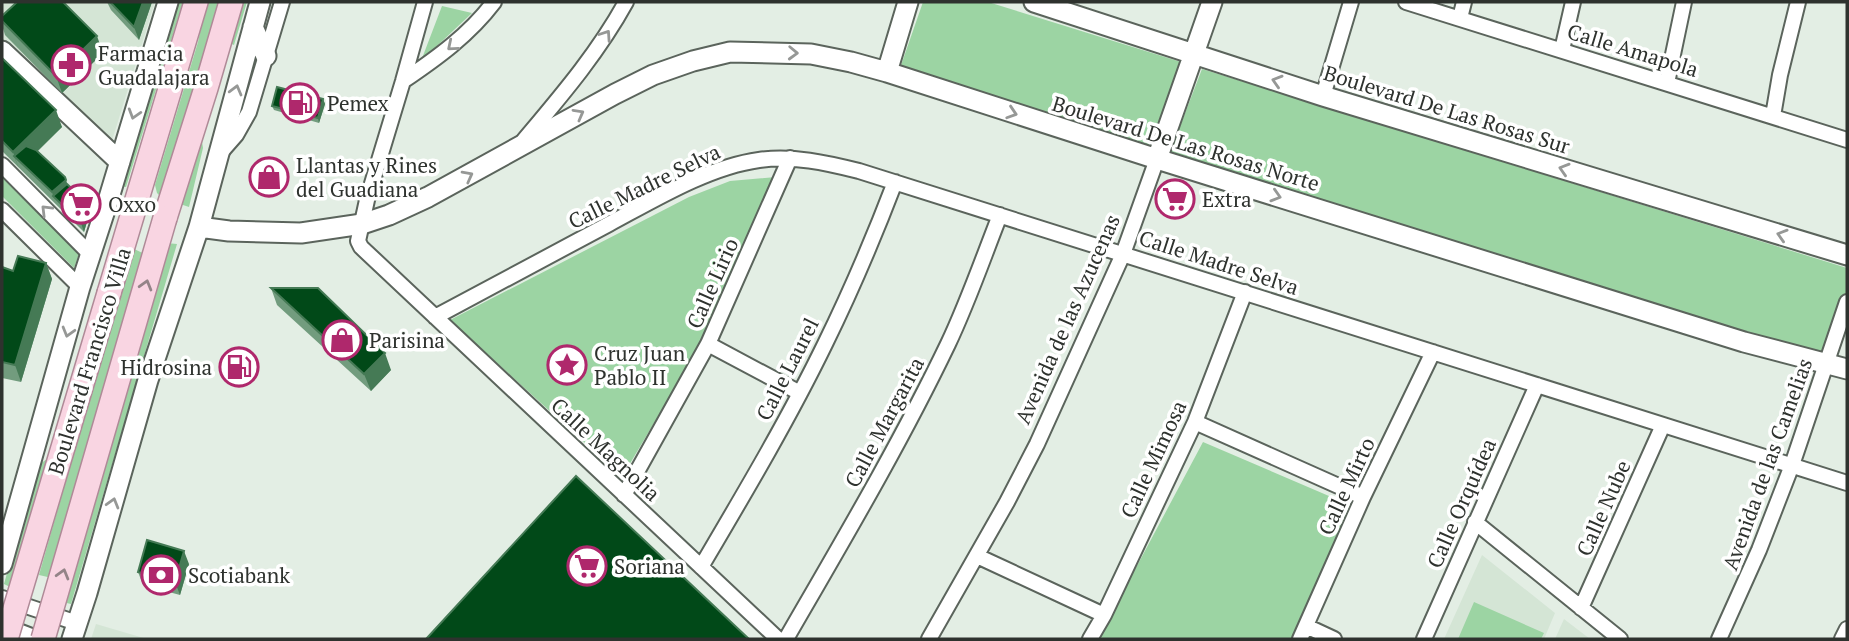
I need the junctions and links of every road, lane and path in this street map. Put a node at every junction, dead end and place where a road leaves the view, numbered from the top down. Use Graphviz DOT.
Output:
graph roads {
  1 [pos="168,2"];
  2 [pos="197,2"];
  3 [pos="231,2"];
  4 [pos="260,2"];
  5 [pos="282,2"];
  6 [pos="425,2"];
  7 [pos="626,2"];
  8 [pos="908,2"];
  9 [pos="1034,2"];
  10 [pos="1212,2"];
  11 [pos="1351,2"];
  12 [pos="1406,2"];
  13 [pos="1464,2"];
  14 [pos="1573,2"];
  15 [pos="1684,2"];
  16 [pos="1798,2"];
  17 [pos="490,3"];
  18 [pos="1460,18"];
  19 [pos="253,27"];
  20 [pos="1562,50"];
  21 [pos="2,51"];
  22 [pos="1195,53"];
  23 [pos="266,56"];
  24 [pos="887,72"];
  25 [pos="403,81"];
  26 [pos="1667,83"];
  27 [pos="1323,96"];
  28 [pos="1773,116"];
  29 [pos="1847,140"];
  30 [pos="519,147"];
  31 [pos="219,155"];
  32 [pos="790,158"];
  33 [pos="1157,159"];
  34 [pos="120,162"];
  35 [pos="2,165"];
  36 [pos="895,182"];
  37 [pos="2,210"];
  38 [pos="1000,215"];
  39 [pos="362,224"];
  40 [pos="199,227"];
  41 [pos="1123,254"];
  42 [pos="91,255"];
  43 [pos="1847,255"];
  44 [pos="80,287"];
  45 [pos="1245,292"];
  46 [pos="1847,302"];
  47 [pos="435,317"];
  48 [pos="708,344"];
  49 [pos="1433,352"];
  50 [pos="1827,363"];
  51 [pos="1847,369"];
  52 [pos="1537,385"];
  53 [pos="800,393"];
  54 [pos="1195,422"];
  55 [pos="1663,425"];
  56 [pos="1792,465"];
  57 [pos="1847,483"];
  58 [pos="624,495"];
  59 [pos="1363,497"];
  60 [pos="1475,522"];
  61 [pos="977,556"];
  62 [pos="2,564"];
  63 [pos="701,567"];
  64 [pos="2,598"];
  65 [pos="1581,608"];
  66 [pos="1104,615"];
  67 [pos="2,625"];
  68 [pos="1847,629"];
  69 [pos="75,631"];
  70 [pos="1303,633"];
  71 [pos="6,639"];
  72 [pos="41,639"];
  73 [pos="778,639"];
  74 [pos="786,639"];
  75 [pos="929,639"];
  76 [pos="1090,639"];
  77 [pos="1334,639"];
  78 [pos="1424,639"];
  79 [pos="1620,639"];
  80 [pos="1719,639"];
  81 [pos="1842,639"];
  1 -- 34 [label="main road, Boulevard Francisco Villa, one-way"];
  2 -- 71 [label="main road, Boulevard Francisco Villa, bridge"];
  72 -- 3 [label="main road, Boulevard Francisco Villa, one-way, bridge"];
  4 -- 19 [label="main road"];
  5 -- 23 [label="street"];
  6 -- 25 [label="street"];
  30 -- 7 [label="street, one-way"];
  8 -- 24 [label="main road"];
  9 -- 22 [label="main road, Boulevard De Las Rosas Sur"];
  10 -- 22 [label="main road, Avenida de las Azucenas"];
  11 -- 27 [label="street"];
  12 -- 18 [label="street, Calle Amapola"];
  13 -- 18 [label="street"];
  14 -- 20 [label="street"];
  15 -- 26 [label="street"];
  16 -- 28 [label="street"];
  17 -- 25 [label="street, one-way"];
  18 -- 20 [label="street, Calle Amapola"];
  19 -- 23 [label="main road"];
  31 -- 19 [label="main road, one-way"];
  20 -- 26 [label="street, Calle Amapola"];
  21 -- 34 [label="main road"];
  27 -- 22 [label="main road, Boulevard De Las Rosas Sur, one-way"];
  22 -- 33 [label="main road, Avenida de las Azucenas"];
  23 -- 31 [label="street"];
  30 -- 24 [label="main road, Boulevard De Las Rosas Norte, one-way"];
  24 -- 33 [label="main road, Boulevard De Las Rosas Norte, one-way"];
  25 -- 39 [label="street"];
  26 -- 28 [label="street, Calle Amapola"];
  43 -- 27 [label="main road, Boulevard De Las Rosas Sur, one-way"];
  28 -- 29 [label="street, Calle Amapola"];
  39 -- 30 [label="main road, Boulevard De Las Rosas Norte, one-way"];
  31 -- 40 [label="main road"];
  32 -- 36 [label="street, Calle Madre Selva"];
  32 -- 47 [label="street, Calle Madre Selva"];
  32 -- 48 [label="street, Calle Lirio"];
  33 -- 41 [label="street, Avenida de las Azucenas"];
  33 -- 50 [label="main road, Boulevard De Las Rosas Norte, one-way"];
  34 -- 42 [label="main road, Boulevard Francisco Villa"];
  42 -- 35 [label="street, one-way"];
  36 -- 38 [label="street, Calle Madre Selva"];
  36 -- 53 [label="street, Calle Laurel"];
  37 -- 44 [label="street"];
  38 -- 41 [label="street, Calle Madre Selva"];
  38 -- 74 [label="street, Calle Margarita"];
  39 -- 40 [label="main road, Boulevard De Las Rosas Norte"];
  39 -- 47 [label="street, Calle Magnolia"];
  69 -- 40 [label="main road, one-way"];
  41 -- 45 [label="street, Calle Madre Selva"];
  41 -- 61 [label="street, Avenida de las Azucenas"];
  42 -- 44 [label="main road, Boulevard Francisco Villa"];
  44 -- 62 [label="main road, Boulevard Francisco Villa, one-way"];
  45 -- 49 [label="street, Calle Madre Selva"];
  45 -- 54 [label="street, Calle Mimosa"];
  46 -- 50 [label="street, Avenida de las Camelias"];
  47 -- 58 [label="street, Calle Magnolia"];
  48 -- 53 [label="street"];
  48 -- 58 [label="street, Calle Lirio"];
  49 -- 52 [label="street, Calle Madre Selva"];
  49 -- 59 [label="street, Calle Mirto"];
  50 -- 51 [label="main road, Boulevard De Las Rosas Norte"];
  50 -- 56 [label="street, Avenida de las Camelias"];
  52 -- 55 [label="street, Calle Madre Selva"];
  52 -- 60 [label="street, Calle Orquídea"];
  53 -- 63 [label="street, Calle Laurel"];
  54 -- 59 [label="street"];
  54 -- 66 [label="street, Calle Mimosa"];
  55 -- 56 [label="street, Calle Madre Selva"];
  55 -- 65 [label="street, Calle Nube"];
  56 -- 57 [label="street, Calle Madre Selva"];
  56 -- 80 [label="street, Avenida de las Camelias"];
  58 -- 63 [label="street, Calle Magnolia"];
  59 -- 70 [label="street, Calle Mirto"];
  60 -- 65 [label="street"];
  60 -- 78 [label="street, Calle Orquídea"];
  61 -- 66 [label="street"];
  61 -- 75 [label="street, Avenida de las Azucenas"];
  63 -- 73 [label="street, Calle Magnolia"];
  64 -- 69 [label="street"];
  65 -- 79 [label="street"];
  66 -- 76 [label="street, Calle Mimosa"];
  67 -- 72 [label="street"];
  68 -- 81 [label="street"];
  70 -- 77 [label="street"];
}
